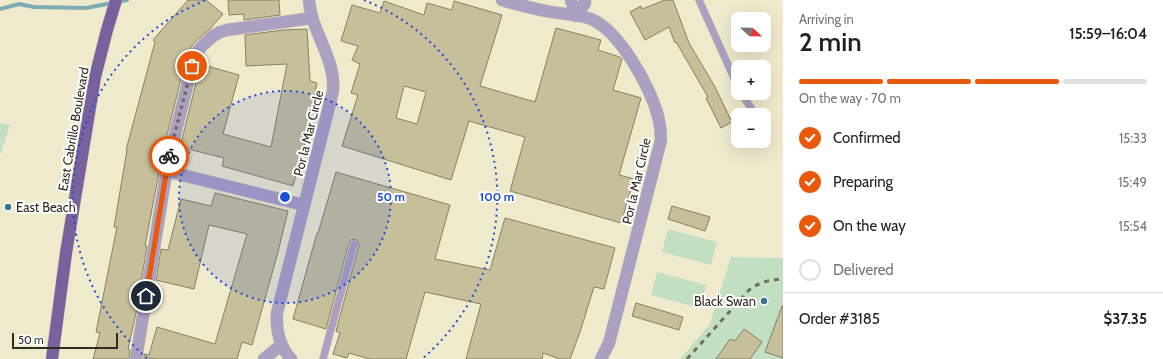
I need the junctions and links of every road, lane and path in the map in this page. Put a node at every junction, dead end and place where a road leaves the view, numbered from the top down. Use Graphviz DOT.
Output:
graph roads {
  1 [pos="116,0"];
  2 [pos="502,0"];
  3 [pos="571,0"];
  4 [pos="586,0"];
  5 [pos="699,0"];
  6 [pos="312,6"];
  7 [pos="576,16"];
  8 [pos="731,71"];
  9 [pos="166,171"];
  10 [pos="304,205"];
  11 [pos="354,244"];
  12 [pos="282,346"];
  13 [pos="52,359"];
  14 [pos="136,359"];
  15 [pos="264,359"];
  16 [pos="291,359"];
  17 [pos="324,359"];
  18 [pos="601,359"];
  1 -- 13 [label="main road, East Cabrillo Boulevard"];
  2 -- 7 [label="street, Por la Mar Circle"];
  3 -- 7 [label="street"];
  4 -- 7 [label="street"];
  5 -- 8 [label="lane"];
  6 -- 9 [label="street"];
  6 -- 10 [label="street, Por la Mar Circle"];
  7 -- 18 [label="street, Por la Mar Circle"];
  9 -- 10 [label="street"];
  9 -- 14 [label="street"];
  10 -- 12 [label="street, Por la Mar Circle"];
  11 -- 17 [label="lane"];
  12 -- 15 [label="street"];
  12 -- 16 [label="street, Por la Mar Circle"];
}
